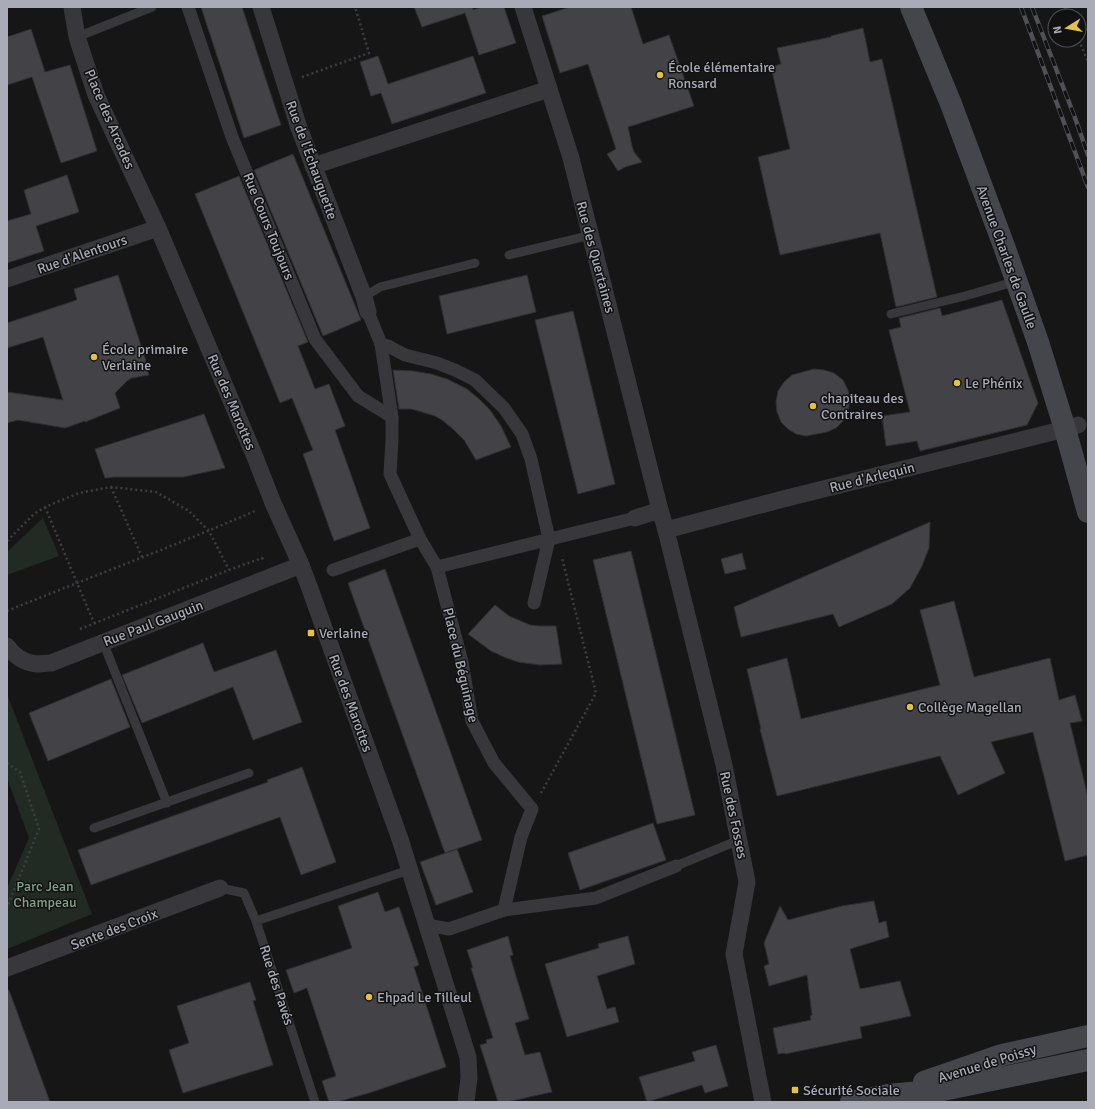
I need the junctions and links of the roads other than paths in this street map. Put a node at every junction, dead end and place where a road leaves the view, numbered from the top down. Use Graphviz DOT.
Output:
graph roads {
  1 [pos="72,7"];
  2 [pos="152,7"];
  3 [pos="188,7"];
  4 [pos="261,7"];
  5 [pos="523,7"];
  6 [pos="911,7"];
  7 [pos="926,7"];
  8 [pos="77,37"];
  9 [pos="550,89"];
  10 [pos="313,166"];
  11 [pos="158,228"];
  12 [pos="590,235"];
  13 [pos="509,255"];
  14 [pos="474,264"];
  15 [pos="7,279"];
  16 [pos="1017,281"];
  17 [pos="366,305"];
  18 [pos="890,314"];
  19 [pos="381,344"];
  20 [pos="392,416"];
  21 [pos="1071,427"];
  22 [pos="1088,460"];
  23 [pos="660,510"];
  24 [pos="1088,512"];
  25 [pos="635,518"];
  26 [pos="666,530"];
  27 [pos="553,538"];
  28 [pos="420,540"];
  29 [pos="301,565"];
  30 [pos="437,567"];
  31 [pos="333,570"];
  32 [pos="534,603"];
  33 [pos="103,642"];
  34 [pos="7,646"];
  35 [pos="249,773"];
  36 [pos="167,803"];
  37 [pos="94,828"];
  38 [pos="739,840"];
  39 [pos="676,866"];
  40 [pos="409,870"];
  41 [pos="220,888"];
  42 [pos="504,910"];
  43 [pos="256,921"];
  44 [pos="427,925"];
  45 [pos="7,968"];
  46 [pos="1088,1036"];
  47 [pos="1088,1060"];
  48 [pos="888,1095"];
  49 [pos="315,1102"];
  50 [pos="466,1102"];
  51 [pos="763,1102"];
  52 [pos="855,1102"];
  1 -- 8 [label="street, Place des Arcades"];
  2 -- 8 [label="lane"];
  3 -- 20 [label="street, Rue Cours Toujours"];
  4 -- 10 [label="street, Rue de l'Échauguette"];
  5 -- 9 [label="street, Rue des Quertaines"];
  6 -- 16 [label="main road, Avenue Charles de Gaulle"];
  7 -- 21 [label="main road, Avenue Charles de Gaulle"];
  8 -- 11 [label="street, Place des Arcades"];
  9 -- 10 [label="street"];
  9 -- 12 [label="street, Rue des Quertaines"];
  10 -- 17 [label="street, Rue de l'Échauguette"];
  11 -- 15 [label="street, Rue d'Alentours"];
  11 -- 29 [label="street, Rue des Marottes"];
  12 -- 13 [label="lane"];
  12 -- 23 [label="street, Rue des Quertaines"];
  14 -- 17 [label="lane"];
  16 -- 18 [label="lane"];
  16 -- 21 [label="main road, Avenue Charles de Gaulle"];
  17 -- 19 [label="street, Place du Béguinage"];
  19 -- 20 [label="street, Place du Béguinage"];
  19 -- 27 [label="street"];
  20 -- 28 [label="street, Place du Béguinage"];
  21 -- 22 [label="main road, Avenue Charles de Gaulle"];
  21 -- 24 [label="main road, Avenue Charles de Gaulle"];
  21 -- 26 [label="street, Rue d'Arlequin"];
  23 -- 25 [label="street"];
  23 -- 26 [label="street, Rue des Quertaines"];
  25 -- 27 [label="street"];
  26 -- 38 [label="street, Rue des Fosses"];
  27 -- 30 [label="street"];
  27 -- 32 [label="street"];
  28 -- 30 [label="street, Place du Béguinage"];
  28 -- 31 [label="street"];
  29 -- 33 [label="street, Rue Paul Gauguin"];
  29 -- 40 [label="street, Rue des Marottes"];
  30 -- 42 [label="street, Place du Béguinage"];
  33 -- 34 [label="street, Rue Paul Gauguin"];
  33 -- 36 [label="lane"];
  35 -- 36 [label="lane"];
  36 -- 37 [label="lane"];
  38 -- 39 [label="lane"];
  38 -- 51 [label="street, Rue des Fosses"];
  39 -- 42 [label="street"];
  40 -- 43 [label="lane"];
  40 -- 44 [label="street, Rue des Marottes"];
  41 -- 43 [label="lane, Rue des Pavés"];
  41 -- 45 [label="street, Sente des Croix"];
  42 -- 44 [label="street"];
  43 -- 49 [label="lane, Rue des Pavés"];
  44 -- 50 [label="street, Rue des Marottes"];
  46 -- 48 [label="main road, Avenue de Poissy"];
  47 -- 48 [label="main road, Avenue de Poissy"];
  48 -- 52 [label="main road, Avenue de Poissy"];
}
